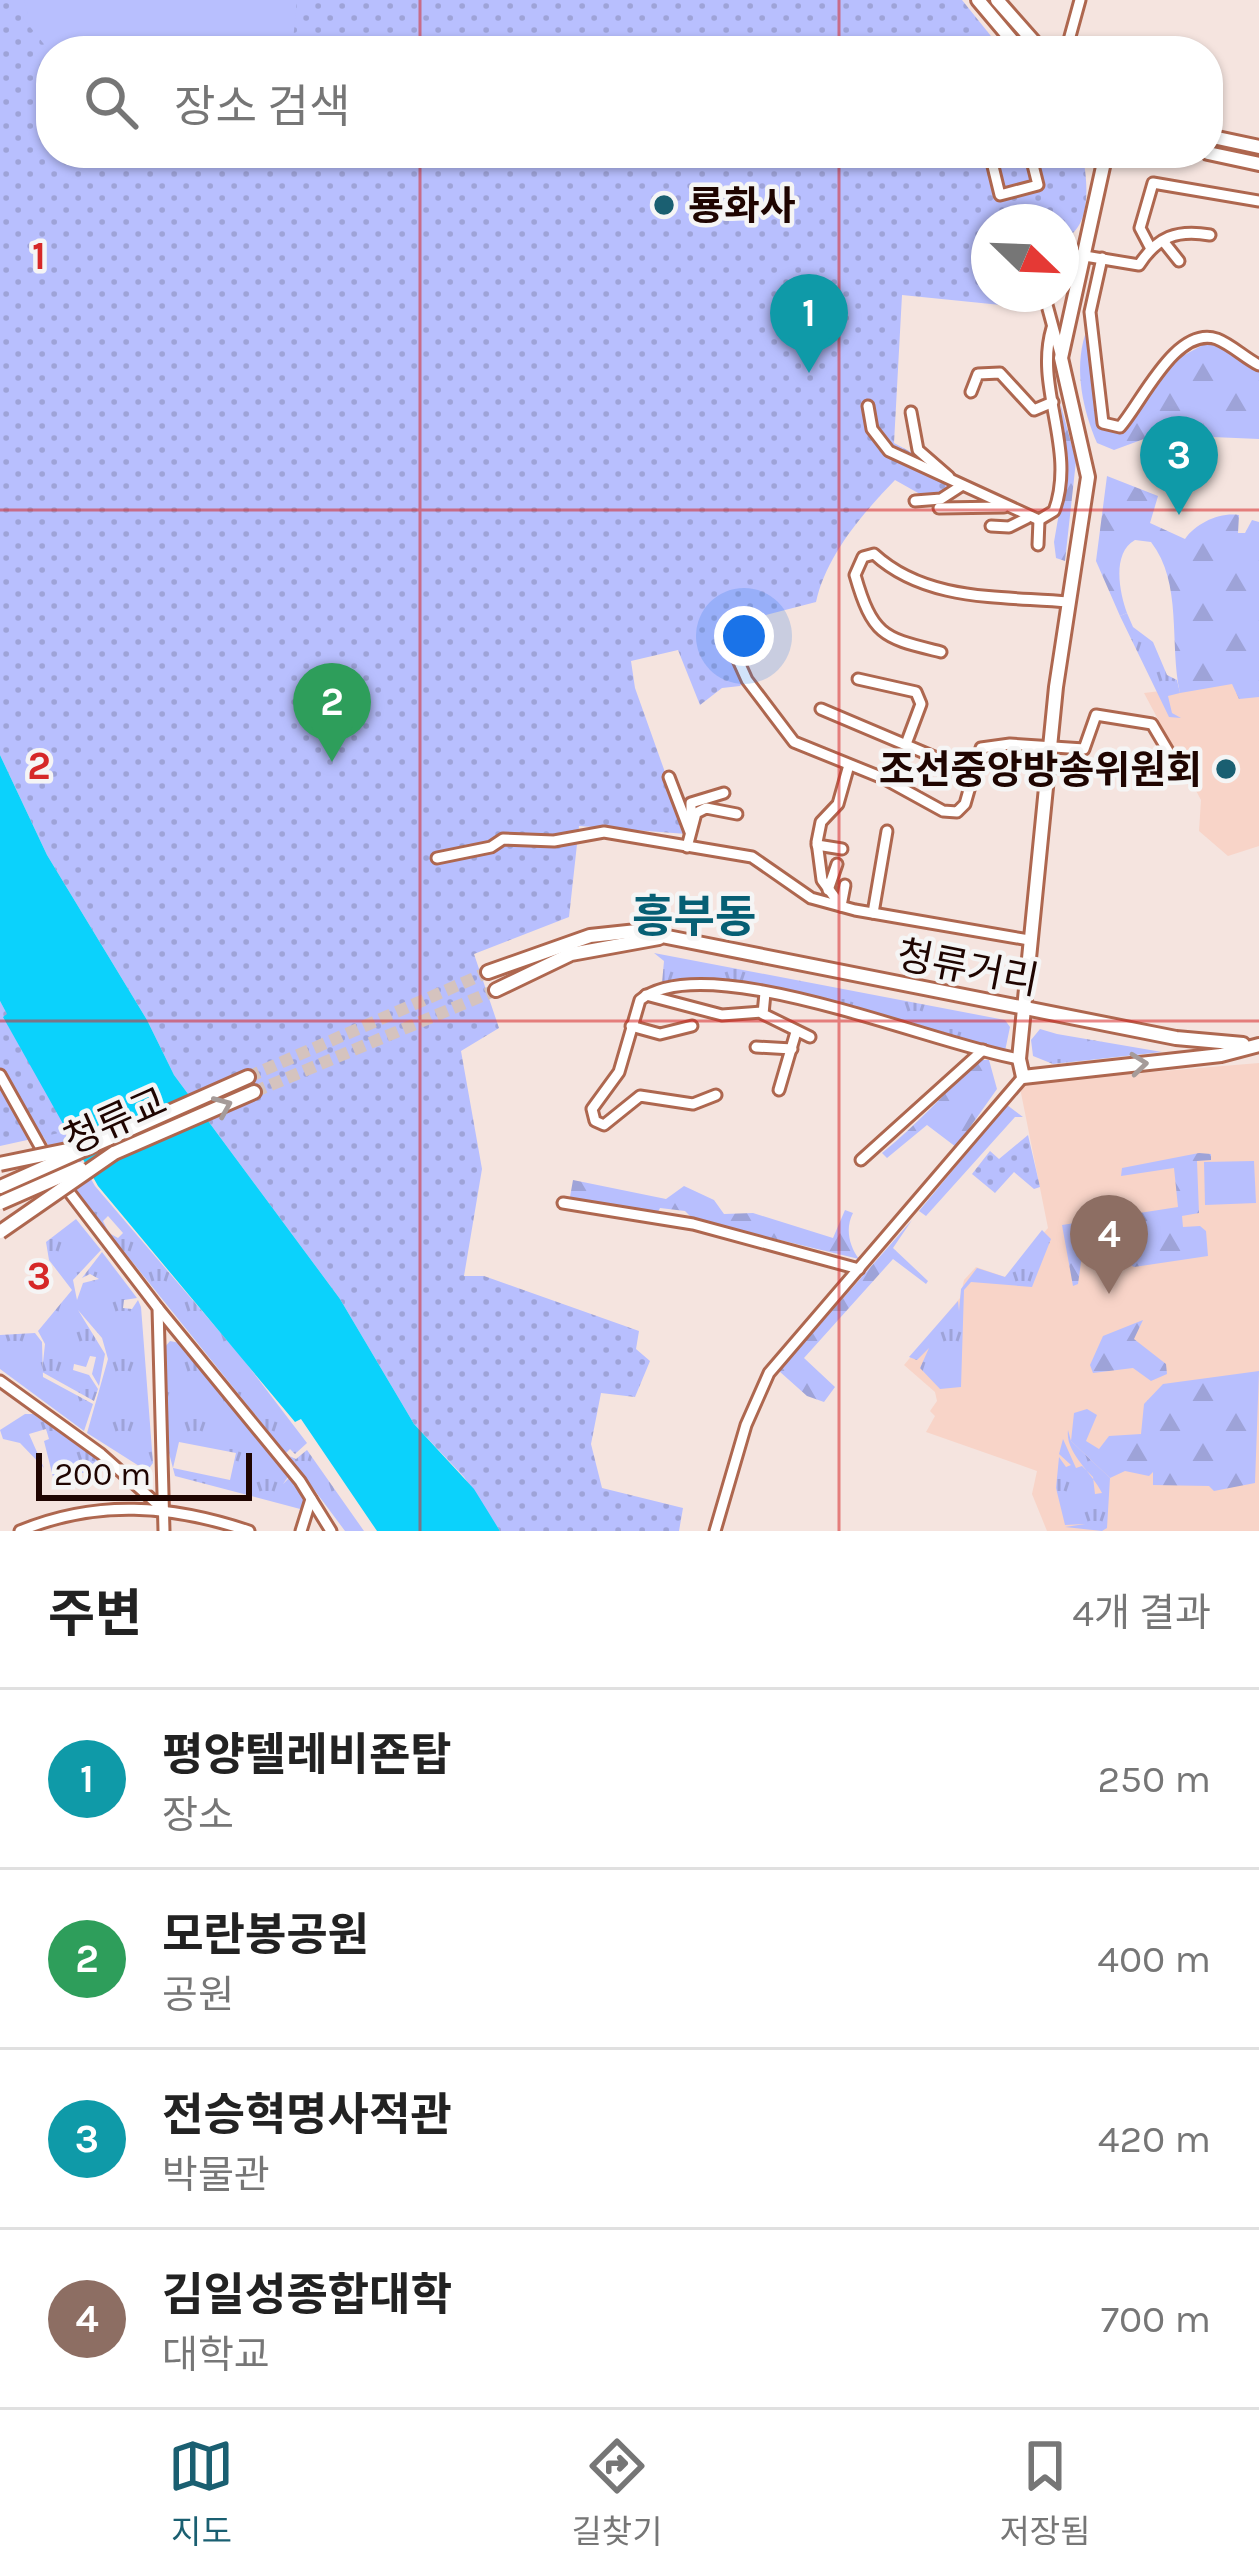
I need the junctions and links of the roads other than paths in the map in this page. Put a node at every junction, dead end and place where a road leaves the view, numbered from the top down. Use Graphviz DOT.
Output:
graph roads {
  1 [pos="978,0"];
  2 [pos="997,0"];
  3 [pos="1078,1"];
  4 [pos="1008,36"];
  5 [pos="1029,36"];
  6 [pos="1070,36"];
  7 [pos="1223,139"];
  8 [pos="1259,146"];
  9 [pos="1223,156"];
  10 [pos="1259,164"];
  11 [pos="993,168"];
  12 [pos="1034,168"];
  13 [pos="1103,168"];
  14 [pos="1259,201"];
  15 [pos="1210,235"];
  16 [pos="1162,241"];
  17 [pos="1150,247"];
  18 [pos="1079,254"];
  19 [pos="1084,254"];
  20 [pos="1102,258"];
  21 [pos="1179,261"];
  22 [pos="1048,312"];
  23 [pos="1052,328"];
  24 [pos="1061,358"];
  25 [pos="1259,365"];
  26 [pos="971,392"];
  27 [pos="1054,402"];
  28 [pos="868,406"];
  29 [pos="911,412"];
  30 [pos="957,484"];
  31 [pos="915,501"];
  32 [pos="1004,507"];
  33 [pos="939,508"];
  34 [pos="1033,519"];
  35 [pos="991,526"];
  36 [pos="1038,545"];
  37 [pos="1068,602"];
  38 [pos="724,629"];
  39 [pos="941,652"];
  40 [pos="858,679"];
  41 [pos="821,709"];
  42 [pos="906,744"];
  43 [pos="1049,748"];
  44 [pos="1168,751"];
  45 [pos="972,762"];
  46 [pos="849,765"];
  47 [pos="669,777"];
  48 [pos="724,793"];
  49 [pos="737,814"];
  50 [pos="691,827"];
  51 [pos="886,831"];
  52 [pos="818,845"];
  53 [pos="687,847"];
  54 [pos="842,849"];
  55 [pos="437,858"];
  56 [pos="836,864"];
  57 [pos="845,885"];
  58 [pos="828,890"];
  59 [pos="841,906"];
  60 [pos="873,913"];
  61 [pos="666,938"];
  62 [pos="1028,940"];
  63 [pos="488,972"];
  64 [pos="496,990"];
  65 [pos="765,993"];
  66 [pos="646,994"];
  67 [pos="1022,1009"];
  68 [pos="762,1012"];
  69 [pos="631,1026"];
  70 [pos="692,1026"];
  71 [pos="796,1032"];
  72 [pos="809,1037"];
  73 [pos="1259,1044"];
  74 [pos="756,1047"];
  75 [pos="792,1049"];
  76 [pos="983,1050"];
  77 [pos="1019,1059"];
  78 [pos="0,1075"];
  79 [pos="248,1077"];
  80 [pos="1023,1077"];
  81 [pos="779,1090"];
  82 [pos="254,1092"];
  83 [pos="716,1096"];
  84 [pos="111,1146"];
  85 [pos="861,1160"];
  86 [pos="0,1164"];
  87 [pos="0,1187"];
  88 [pos="0,1203"];
  89 [pos="563,1203"];
  90 [pos="0,1232"];
  91 [pos="859,1269"];
  92 [pos="158,1308"];
  93 [pos="0,1381"];
  94 [pos="311,1498"];
  95 [pos="165,1511"];
  96 [pos="164,1530"];
  97 [pos="20,1531"];
  98 [pos="249,1531"];
  99 [pos="301,1531"];
  100 [pos="331,1531"];
  101 [pos="715,1531"];
  1 -- 4 [label="main road"];
  2 -- 5 [label="main road"];
  3 -- 6 [label="street"];
  7 -- 8 [label="main road"];
  9 -- 10 [label="main road"];
  11 -- 12 [label="street"];
  13 -- 19 [label="main road"];
  14 -- 17 [label="street"];
  15 -- 16 [label="street"];
  16 -- 17 [label="street"];
  16 -- 21 [label="street"];
  17 -- 20 [label="street"];
  18 -- 19 [label="street"];
  19 -- 20 [label="street"];
  19 -- 24 [label="main road"];
  20 -- 25 [label="street"];
  22 -- 23 [label="street"];
  23 -- 24 [label="street"];
  23 -- 27 [label="street"];
  24 -- 37 [label="main road"];
  26 -- 27 [label="street"];
  27 -- 34 [label="street"];
  28 -- 30 [label="street"];
  29 -- 30 [label="street"];
  30 -- 31 [label="street"];
  30 -- 32 [label="street"];
  32 -- 33 [label="street"];
  32 -- 34 [label="street"];
  34 -- 35 [label="street"];
  34 -- 36 [label="street"];
  37 -- 39 [label="street"];
  37 -- 43 [label="main road"];
  38 -- 46 [label="street"];
  40 -- 42 [label="street"];
  41 -- 42 [label="street"];
  42 -- 45 [label="street"];
  43 -- 44 [label="street"];
  43 -- 45 [label="street"];
  43 -- 62 [label="main road"];
  45 -- 46 [label="street"];
  46 -- 52 [label="street"];
  47 -- 50 [label="street"];
  48 -- 50 [label="street"];
  49 -- 50 [label="street"];
  50 -- 53 [label="street"];
  51 -- 60 [label="street"];
  52 -- 54 [label="street"];
  52 -- 58 [label="street"];
  53 -- 55 [label="street"];
  53 -- 59 [label="street"];
  56 -- 58 [label="street"];
  57 -- 59 [label="street"];
  58 -- 59 [label="street"];
  59 -- 60 [label="street"];
  60 -- 62 [label="street"];
  61 -- 63 [label="main road, 청류거리"];
  61 -- 64 [label="main road, 청류거리"];
  61 -- 67 [label="main road, 청류거리"];
  62 -- 67 [label="main road"];
  65 -- 66 [label="street"];
  65 -- 68 [label="street"];
  65 -- 76 [label="street"];
  66 -- 68 [label="street"];
  66 -- 69 [label="street"];
  67 -- 73 [label="main road, 청류거리"];
  67 -- 77 [label="main road"];
  68 -- 71 [label="street"];
  69 -- 70 [label="street"];
  69 -- 83 [label="street"];
  71 -- 72 [label="street"];
  71 -- 75 [label="street"];
  80 -- 73 [label="main road, one-way"];
  74 -- 75 [label="street"];
  75 -- 81 [label="street"];
  76 -- 77 [label="street"];
  76 -- 85 [label="street"];
  77 -- 80 [label="main road"];
  78 -- 92 [label="street"];
  79 -- 84 [label="main road, 청류교"];
  80 -- 91 [label="street"];
  84 -- 82 [label="main road, 청류교, one-way"];
  84 -- 86 [label="main road, bridge"];
  84 -- 87 [label="main road, 청류교, bridge"];
  84 -- 88 [label="main road, 청류교, bridge"];
  84 -- 90 [label="main road, bridge"];
  89 -- 91 [label="street"];
  91 -- 101 [label="street"];
  92 -- 94 [label="street"];
  92 -- 95 [label="street"];
  93 -- 95 [label="street"];
  94 -- 99 [label="street"];
  94 -- 100 [label="street"];
  95 -- 96 [label="street"];
  95 -- 97 [label="street"];
  95 -- 98 [label="street"];
}
